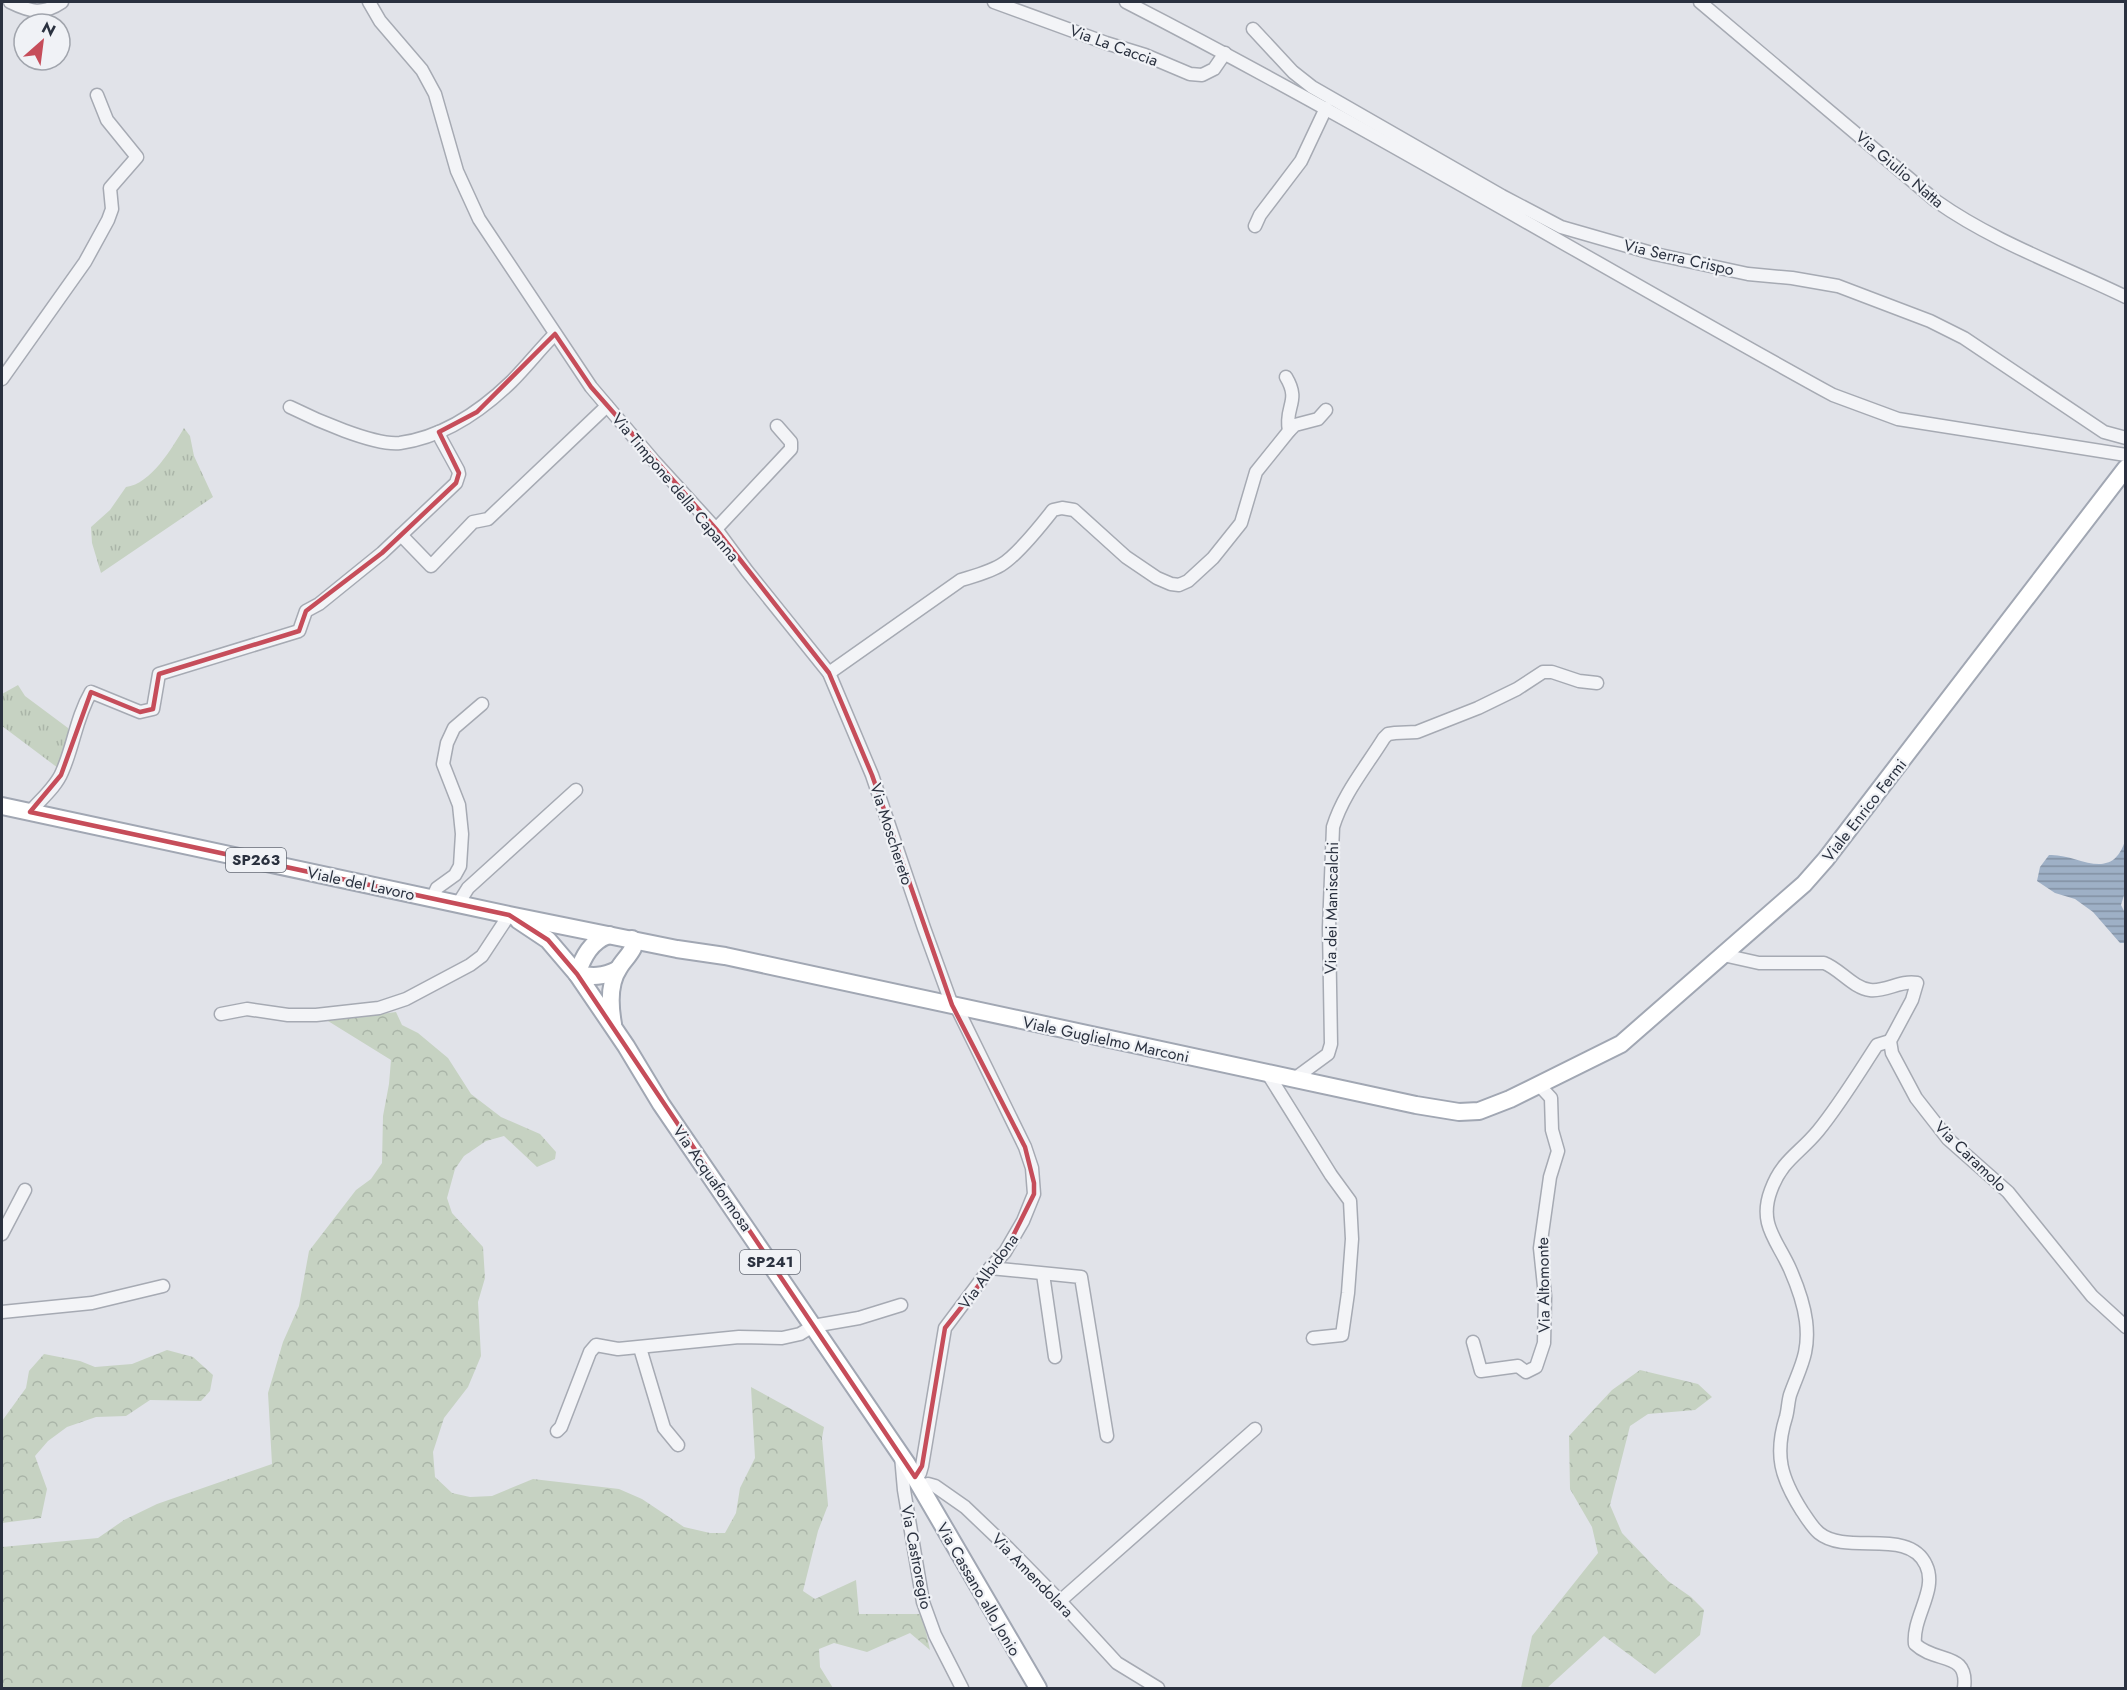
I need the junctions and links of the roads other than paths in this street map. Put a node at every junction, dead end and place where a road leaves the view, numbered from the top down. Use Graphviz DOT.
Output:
graph roads {
  1 [pos="10,2"];
  2 [pos="62,2"];
  3 [pos="369,2"];
  4 [pos="994,2"];
  5 [pos="1126,2"];
  6 [pos="1701,2"];
  7 [pos="1253,29"];
  8 [pos="1225,53"];
  9 [pos="97,95"];
  10 [pos="1326,108"];
  11 [pos="1255,226"];
  12 [pos="2126,297"];
  13 [pos="555,334"];
  14 [pos="1286,377"];
  15 [pos="2,379"];
  16 [pos="607,406"];
  17 [pos="291,407"];
  18 [pos="1326,410"];
  19 [pos="777,426"];
  20 [pos="1289,431"];
  21 [pos="439,432"];
  22 [pos="2126,438"];
  23 [pos="2126,455"];
  24 [pos="2126,468"];
  25 [pos="716,529"];
  26 [pos="401,535"];
  27 [pos="826,669"];
  28 [pos="1597,683"];
  29 [pos="482,704"];
  30 [pos="576,790"];
  31 [pos="2,806"];
  32 [pos="30,812"];
  33 [pos="432,898"];
  34 [pos="458,904"];
  35 [pos="509,915"];
  36 [pos="609,935"];
  37 [pos="631,945"];
  38 [pos="1723,955"];
  39 [pos="617,970"];
  40 [pos="578,974"];
  41 [pos="954,1006"];
  42 [pos="221,1014"];
  43 [pos="614,1028"];
  44 [pos="1890,1041"];
  45 [pos="1268,1074"];
  46 [pos="1294,1079"];
  47 [pos="1539,1085"];
  48 [pos="25,1190"];
  49 [pos="2,1234"];
  50 [pos="990,1268"];
  51 [pos="1043,1274"];
  52 [pos="163,1286"];
  53 [pos="901,1305"];
  54 [pos="2,1312"];
  55 [pos="813,1326"];
  56 [pos="2126,1327"];
  57 [pos="1313,1338"];
  58 [pos="1473,1342"];
  59 [pos="640,1348"];
  60 [pos="1055,1358"];
  61 [pos="1255,1429"];
  62 [pos="557,1431"];
  63 [pos="1107,1436"];
  64 [pos="678,1445"];
  65 [pos="901,1455"];
  66 [pos="918,1483"];
  67 [pos="1060,1601"];
  68 [pos="962,1689"];
  69 [pos="1038,1689"];
  70 [pos="1158,1689"];
  71 [pos="1964,1689"];
  1 -- 2 [label="street"];
  3 -- 13 [label="street, Via Timpone della Capanna"];
  4 -- 8 [label="street, Via La Caccia"];
  5 -- 8 [label="street"];
  6 -- 12 [label="street, Via Giulio Natta"];
  7 -- 22 [label="street, Via Serra Crispo"];
  8 -- 10 [label="street"];
  9 -- 15 [label="street"];
  10 -- 11 [label="street"];
  10 -- 23 [label="street"];
  13 -- 16 [label="street, Via Timpone della Capanna"];
  13 -- 21 [label="street"];
  14 -- 20 [label="street"];
  16 -- 25 [label="street, Via Timpone della Capanna"];
  16 -- 26 [label="street"];
  17 -- 21 [label="street"];
  18 -- 20 [label="street"];
  19 -- 25 [label="street"];
  20 -- 27 [label="street"];
  21 -- 26 [label="street"];
  24 -- 38 [label="main road, Viale Enrico Fermi / SP263"];
  25 -- 27 [label="street, Via Timpone della Capanna"];
  26 -- 32 [label="street"];
  27 -- 41 [label="street, Via Moschereto"];
  28 -- 46 [label="street, Via dei Maniscalchi"];
  29 -- 33 [label="street"];
  30 -- 34 [label="street"];
  31 -- 32 [label="main road, Viale del Lavoro / SP263"];
  32 -- 33 [label="main road, Viale del Lavoro / SP263"];
  33 -- 34 [label="main road, Viale del Lavoro / SP263"];
  34 -- 35 [label="main road, Viale del Lavoro / SP263"];
  35 -- 36 [label="main road, SP263"];
  35 -- 40 [label="main road, SP241"];
  35 -- 42 [label="street"];
  36 -- 37 [label="main road, SP263"];
  36 -- 40 [label="main road"];
  37 -- 39 [label="main road"];
  37 -- 41 [label="main road, Viale Guglielmo Marconi / SP263"];
  38 -- 44 [label="street"];
  38 -- 47 [label="main road, Viale Enrico Fermi / SP263"];
  39 -- 40 [label="main road"];
  39 -- 43 [label="main road"];
  40 -- 43 [label="main road, SP241"];
  41 -- 45 [label="main road, Viale Guglielmo Marconi / SP263"];
  41 -- 50 [label="street, Via Albidona"];
  43 -- 55 [label="main road, Via Acquaformosa / SP241"];
  44 -- 56 [label="street, Via Caramolo"];
  44 -- 71 [label="street"];
  45 -- 46 [label="main road, Viale Guglielmo Marconi / SP263"];
  45 -- 57 [label="street"];
  46 -- 47 [label="main road, Viale Guglielmo Marconi / SP263"];
  47 -- 58 [label="street, Via Altomonte"];
  48 -- 49 [label="street"];
  50 -- 51 [label="street"];
  50 -- 66 [label="street, Via Albidona"];
  51 -- 60 [label="street"];
  51 -- 63 [label="street"];
  52 -- 54 [label="street"];
  53 -- 55 [label="street"];
  55 -- 59 [label="street"];
  55 -- 65 [label="main road, Via Acquaformosa / SP241"];
  59 -- 62 [label="street"];
  59 -- 64 [label="street"];
  61 -- 67 [label="street"];
  65 -- 66 [label="main road, Via Acquaformosa / SP241"];
  65 -- 68 [label="street, Via Castroregio"];
  66 -- 67 [label="street, Via Amendolara"];
  66 -- 69 [label="main road, Via Cassano allo Jonio / SP241"];
  67 -- 70 [label="street, Via Amendolara"];
}
